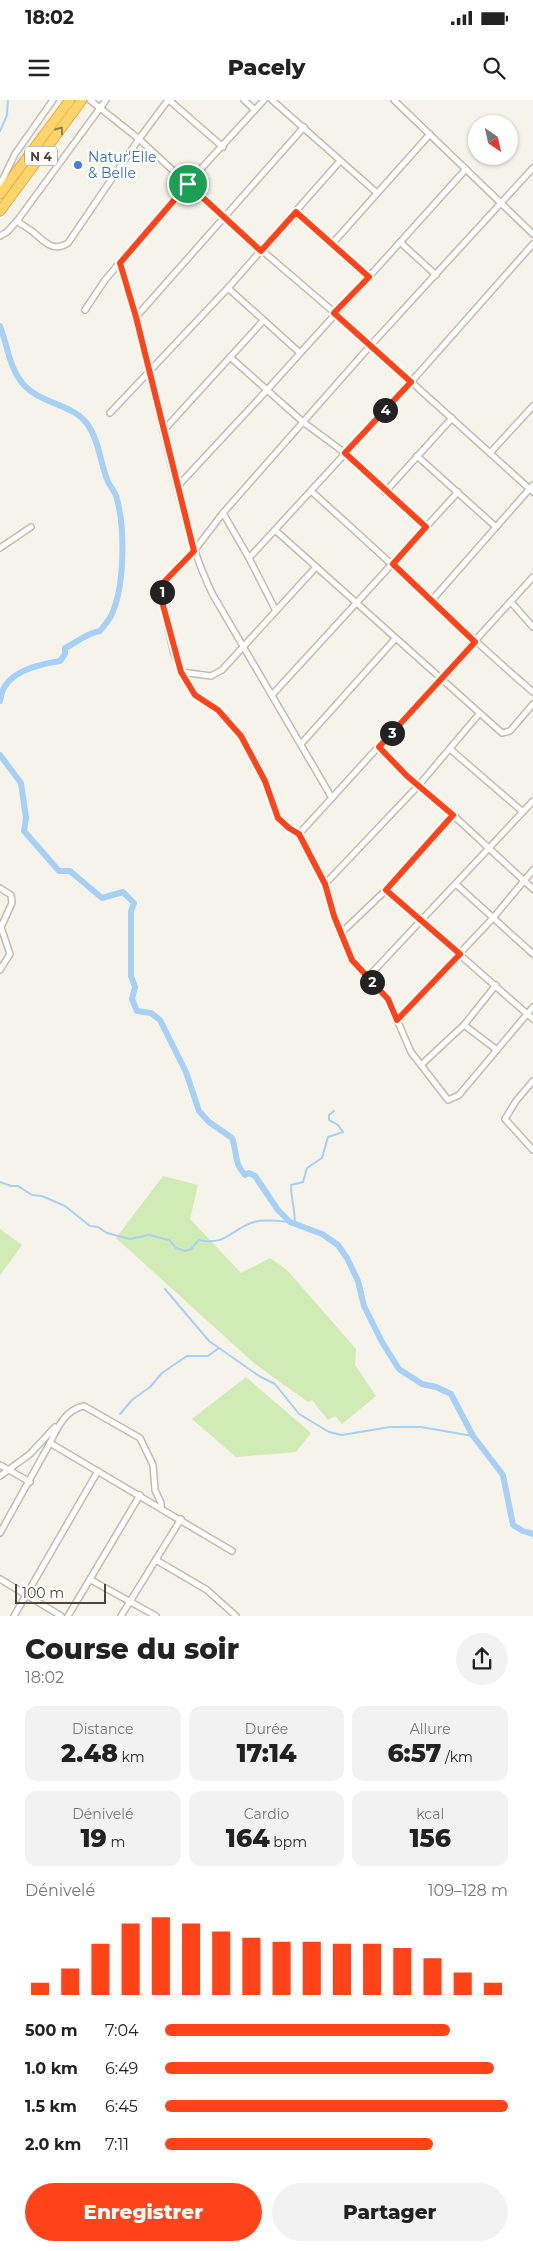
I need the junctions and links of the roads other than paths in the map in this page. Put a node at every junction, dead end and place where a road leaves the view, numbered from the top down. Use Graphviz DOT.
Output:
graph roads {
  1 [pos="53,100"];
  2 [pos="70,100"];
  3 [pos="82,100"];
  4 [pos="90,100"];
  5 [pos="106,100"];
  6 [pos="168,100"];
  7 [pos="244,100"];
  8 [pos="264,100"];
  9 [pos="272,100"];
  10 [pos="394,100"];
  11 [pos="101,107"];
  12 [pos="255,110"];
  13 [pos="304,127"];
  14 [pos="430,134"];
  15 [pos="139,138"];
  16 [pos="222,146"];
  17 [pos="340,161"];
  18 [pos="466,168"];
  19 [pos="533,168"];
  20 [pos="188,184"];
  21 [pos="0,185"];
  22 [pos="377,193"];
  23 [pos="0,194"];
  24 [pos="500,203"];
  25 [pos="0,212"];
  26 [pos="296,212"];
  27 [pos="223,217"];
  28 [pos="17,221"];
  29 [pos="533,234"];
  30 [pos="0,236"];
  31 [pos="400,242"];
  32 [pos="332,244"];
  33 [pos="533,244"];
  34 [pos="261,251"];
  35 [pos="120,263"];
  36 [pos="436,274"];
  37 [pos="369,277"];
  38 [pos="228,288"];
  39 [pos="84,310"];
  40 [pos="334,313"];
  41 [pos="136,317"];
  42 [pos="263,321"];
  43 [pos="370,346"];
  44 [pos="300,352"];
  45 [pos="230,357"];
  46 [pos="150,372"];
  47 [pos="411,382"];
  48 [pos="267,390"];
  49 [pos="533,406"];
  50 [pos="110,413"];
  51 [pos="452,418"];
  52 [pos="303,422"];
  53 [pos="163,431"];
  54 [pos="345,453"];
  55 [pos="490,453"];
  56 [pos="418,456"];
  57 [pos="177,487"];
  58 [pos="532,489"];
  59 [pos="311,491"];
  60 [pos="385,492"];
  61 [pos="458,492"];
  62 [pos="223,513"];
  63 [pos="496,526"];
  64 [pos="31,527"];
  65 [pos="426,527"];
  66 [pos="275,530"];
  67 [pos="0,548"];
  68 [pos="194,551"];
  69 [pos="249,558"];
  70 [pos="393,564"];
  71 [pos="316,567"];
  72 [pos="533,577"];
  73 [pos="432,600"];
  74 [pos="511,602"];
  75 [pos="357,603"];
  76 [pos="276,611"];
  77 [pos="533,627"];
  78 [pos="395,639"];
  79 [pos="475,642"];
  80 [pos="244,648"];
  81 [pos="181,672"];
  82 [pos="441,679"];
  83 [pos="533,692"];
  84 [pos="272,695"];
  85 [pos="533,704"];
  86 [pos="479,714"];
  87 [pos="301,744"];
  88 [pos="379,747"];
  89 [pos="450,748"];
  90 [pos="419,784"];
  91 [pos="332,798"];
  92 [pos="533,801"];
  93 [pos="523,812"];
  94 [pos="453,815"];
  95 [pos="299,834"];
  96 [pos="489,850"];
  97 [pos="533,870"];
  98 [pos="524,881"];
  99 [pos="325,884"];
  100 [pos="457,885"];
  101 [pos="0,888"];
  102 [pos="533,889"];
  103 [pos="386,890"];
  104 [pos="493,918"];
  105 [pos="421,919"];
  106 [pos="340,934"];
  107 [pos="460,954"];
  108 [pos="533,954"];
  109 [pos="0,970"];
  110 [pos="368,977"];
  111 [pos="496,985"];
  112 [pos="533,1007"];
  113 [pos="527,1013"];
  114 [pos="533,1019"];
  115 [pos="397,1020"];
  116 [pos="464,1025"];
  117 [pos="496,1050"];
  118 [pos="421,1065"];
  119 [pos="532,1083"];
  120 [pos="533,1150"];
  121 [pos="68,1414"];
  122 [pos="50,1443"];
  123 [pos="0,1465"];
  124 [pos="8,1470"];
  125 [pos="98,1471"];
  126 [pos="0,1476"];
  127 [pos="30,1482"];
  128 [pos="140,1495"];
  129 [pos="161,1507"];
  130 [pos="181,1519"];
  131 [pos="2,1525"];
  132 [pos="0,1533"];
  133 [pos="232,1551"];
  134 [pos="156,1560"];
  135 [pos="0,1578"];
  136 [pos="90,1580"];
  137 [pos="26,1594"];
  138 [pos="131,1601"];
  139 [pos="14,1616"];
  140 [pos="61,1616"];
  141 [pos="68,1616"];
  142 [pos="121,1616"];
  143 [pos="156,1616"];
  144 [pos="236,1616"];
  1 -- 21 [label="street"];
  2 -- 23 [label="highway, N 4"];
  25 -- 3 [label="highway, N 4, one-way"];
  4 -- 11 [label="street"];
  5 -- 11 [label="street"];
  6 -- 15 [label="street"];
  6 -- 16 [label="street"];
  7 -- 12 [label="street"];
  8 -- 12 [label="street"];
  9 -- 13 [label="street"];
  10 -- 14 [label="street"];
  11 -- 15 [label="street"];
  11 -- 28 [label="street"];
  12 -- 16 [label="street"];
  13 -- 17 [label="street"];
  13 -- 27 [label="street"];
  14 -- 18 [label="street"];
  14 -- 22 [label="street"];
  15 -- 20 [label="street"];
  15 -- 28 [label="street"];
  16 -- 20 [label="street"];
  17 -- 22 [label="street"];
  17 -- 26 [label="street"];
  18 -- 24 [label="street"];
  18 -- 31 [label="street"];
  19 -- 24 [label="street"];
  20 -- 27 [label="street"];
  20 -- 35 [label="street"];
  22 -- 32 [label="street"];
  24 -- 29 [label="street"];
  24 -- 36 [label="street"];
  26 -- 32 [label="street"];
  26 -- 34 [label="street"];
  27 -- 34 [label="street"];
  27 -- 41 [label="street"];
  28 -- 30 [label="street"];
  31 -- 36 [label="street"];
  31 -- 37 [label="street"];
  32 -- 37 [label="street"];
  33 -- 47 [label="street"];
  34 -- 38 [label="street"];
  34 -- 40 [label="street"];
  35 -- 39 [label="street"];
  35 -- 41 [label="street"];
  36 -- 43 [label="street"];
  37 -- 40 [label="street"];
  38 -- 42 [label="street"];
  38 -- 46 [label="street"];
  40 -- 43 [label="street"];
  40 -- 44 [label="street"];
  41 -- 46 [label="street"];
  42 -- 44 [label="street"];
  42 -- 45 [label="street"];
  43 -- 47 [label="street"];
  43 -- 52 [label="street"];
  44 -- 48 [label="street"];
  45 -- 48 [label="street"];
  45 -- 53 [label="street"];
  46 -- 50 [label="street"];
  46 -- 53 [label="street"];
  47 -- 51 [label="street"];
  47 -- 54 [label="street"];
  48 -- 52 [label="street"];
  48 -- 57 [label="street"];
  49 -- 55 [label="street"];
  51 -- 55 [label="street"];
  51 -- 56 [label="street"];
  52 -- 54 [label="street"];
  52 -- 62 [label="street"];
  53 -- 57 [label="street"];
  54 -- 59 [label="street"];
  54 -- 60 [label="street"];
  55 -- 58 [label="street"];
  56 -- 60 [label="street"];
  56 -- 61 [label="street"];
  57 -- 68 [label="street"];
  58 -- 63 [label="street"];
  59 -- 66 [label="street"];
  59 -- 70 [label="street"];
  60 -- 65 [label="street"];
  61 -- 63 [label="street"];
  61 -- 65 [label="street"];
  62 -- 68 [label="street"];
  62 -- 69 [label="street"];
  63 -- 73 [label="street"];
  64 -- 67 [label="street"];
  65 -- 70 [label="street"];
  66 -- 69 [label="street"];
  66 -- 71 [label="street"];
  68 -- 80 [label="street"];
  68 -- 81 [label="street"];
  69 -- 76 [label="street"];
  70 -- 73 [label="street"];
  70 -- 75 [label="street"];
  71 -- 75 [label="street"];
  71 -- 76 [label="street"];
  72 -- 74 [label="street"];
  73 -- 79 [label="street"];
  74 -- 77 [label="street"];
  74 -- 79 [label="street"];
  75 -- 78 [label="street"];
  75 -- 84 [label="street"];
  76 -- 80 [label="street"];
  78 -- 82 [label="street"];
  78 -- 87 [label="street"];
  79 -- 82 [label="street"];
  79 -- 83 [label="street"];
  80 -- 81 [label="street"];
  80 -- 84 [label="street"];
  81 -- 95 [label="street"];
  82 -- 86 [label="street"];
  82 -- 88 [label="street"];
  84 -- 87 [label="street"];
  85 -- 86 [label="street"];
  86 -- 89 [label="street"];
  87 -- 91 [label="street"];
  88 -- 90 [label="street"];
  88 -- 91 [label="street"];
  89 -- 90 [label="street"];
  89 -- 93 [label="street"];
  90 -- 94 [label="street"];
  90 -- 99 [label="street"];
  91 -- 95 [label="street"];
  92 -- 93 [label="street"];
  93 -- 96 [label="street"];
  94 -- 96 [label="street"];
  94 -- 103 [label="street"];
  95 -- 99 [label="street"];
  96 -- 98 [label="street"];
  96 -- 100 [label="street"];
  97 -- 98 [label="street"];
  98 -- 102 [label="street"];
  98 -- 104 [label="street"];
  99 -- 106 [label="street"];
  100 -- 104 [label="street"];
  100 -- 105 [label="street"];
  101 -- 109 [label="street"];
  103 -- 105 [label="street"];
  103 -- 106 [label="street"];
  104 -- 107 [label="street"];
  104 -- 108 [label="street"];
  105 -- 107 [label="street"];
  105 -- 110 [label="street"];
  106 -- 110 [label="street"];
  107 -- 111 [label="street"];
  107 -- 115 [label="street"];
  110 -- 115 [label="street"];
  111 -- 113 [label="street"];
  111 -- 116 [label="street"];
  112 -- 113 [label="street"];
  113 -- 114 [label="street"];
  113 -- 117 [label="street"];
  115 -- 118 [label="street"];
  116 -- 117 [label="street"];
  116 -- 118 [label="street"];
  117 -- 118 [label="street"];
  119 -- 120 [label="street"];
  121 -- 122 [label="street"];
  121 -- 124 [label="street"];
  121 -- 129 [label="street"];
  122 -- 125 [label="street"];
  122 -- 127 [label="street"];
  123 -- 124 [label="street"];
  124 -- 126 [label="street"];
  124 -- 127 [label="street"];
  125 -- 128 [label="street"];
  125 -- 137 [label="street"];
  127 -- 131 [label="street"];
  128 -- 129 [label="street"];
  128 -- 136 [label="street"];
  129 -- 130 [label="street"];
  130 -- 133 [label="street"];
  130 -- 134 [label="street"];
  131 -- 132 [label="street"];
  134 -- 138 [label="street"];
  134 -- 144 [label="street"];
  135 -- 137 [label="street"];
  136 -- 138 [label="street"];
  136 -- 141 [label="street"];
  137 -- 139 [label="street"];
  137 -- 140 [label="street"];
  138 -- 142 [label="street"];
  138 -- 143 [label="street"];
}
